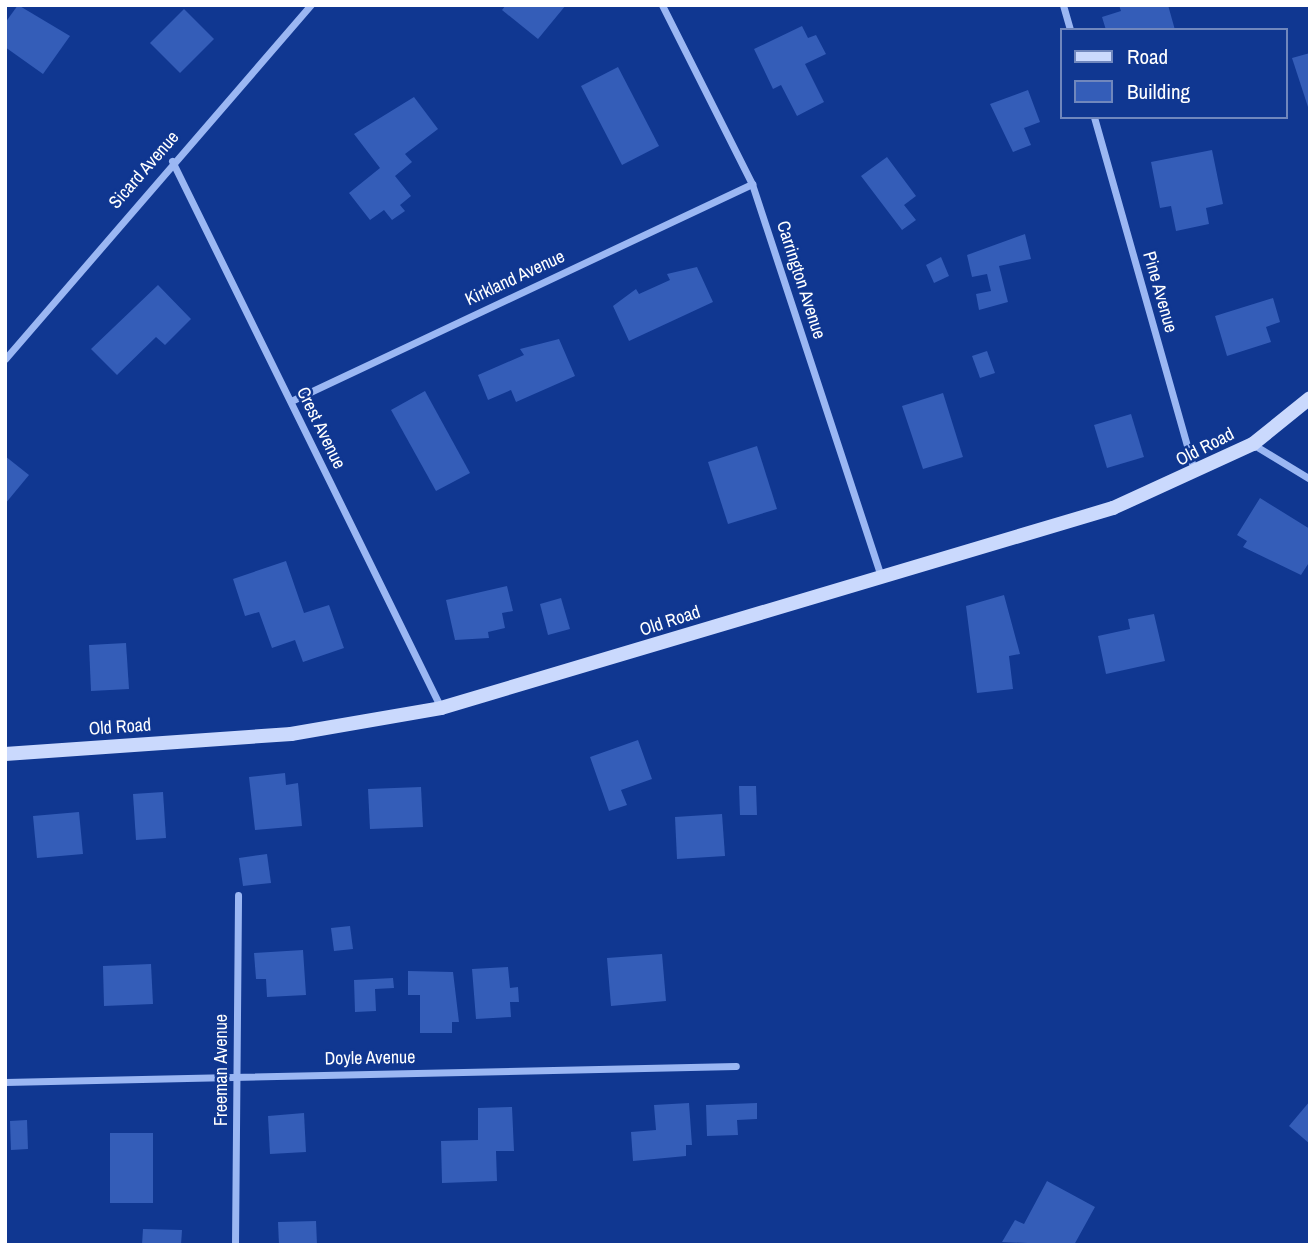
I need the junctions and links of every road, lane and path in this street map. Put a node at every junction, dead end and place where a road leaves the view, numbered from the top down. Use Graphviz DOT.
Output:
graph roads {
  1 [pos="311,5"];
  2 [pos="662,5"];
  3 [pos="1063,5"];
  4 [pos="1069,28"];
  5 [pos="1095,119"];
  6 [pos="172,161"];
  7 [pos="752,184"];
  8 [pos="5,359"];
  9 [pos="1310,398"];
  10 [pos="291,401"];
  11 [pos="1253,444"];
  12 [pos="1195,475"];
  13 [pos="1310,479"];
  14 [pos="881,576"];
  15 [pos="441,708"];
  16 [pos="5,754"];
  17 [pos="238,895"];
  18 [pos="736,1066"];
  19 [pos="236,1077"];
  20 [pos="5,1082"];
  21 [pos="236,1245"];
  1 -- 6 [label="street, Sicard Avenue"];
  2 -- 7 [label="street, Carrington Avenue"];
  3 -- 4 [label="street"];
  5 -- 12 [label="street, Pine Avenue"];
  6 -- 8 [label="street, Sicard Avenue"];
  6 -- 10 [label="street, Crest Avenue"];
  7 -- 10 [label="street, Kirkland Avenue"];
  7 -- 14 [label="street, Carrington Avenue"];
  9 -- 11 [label="street, Old Road"];
  10 -- 15 [label="street, Crest Avenue"];
  11 -- 12 [label="street, Old Road"];
  11 -- 13 [label="street"];
  12 -- 14 [label="street, Old Road"];
  14 -- 15 [label="street, Old Road"];
  15 -- 16 [label="street, Old Road"];
  17 -- 19 [label="street, Freeman Avenue"];
  18 -- 19 [label="street, Doyle Avenue"];
  19 -- 20 [label="street, Doyle Avenue"];
  19 -- 21 [label="street, Freeman Avenue"];
}
